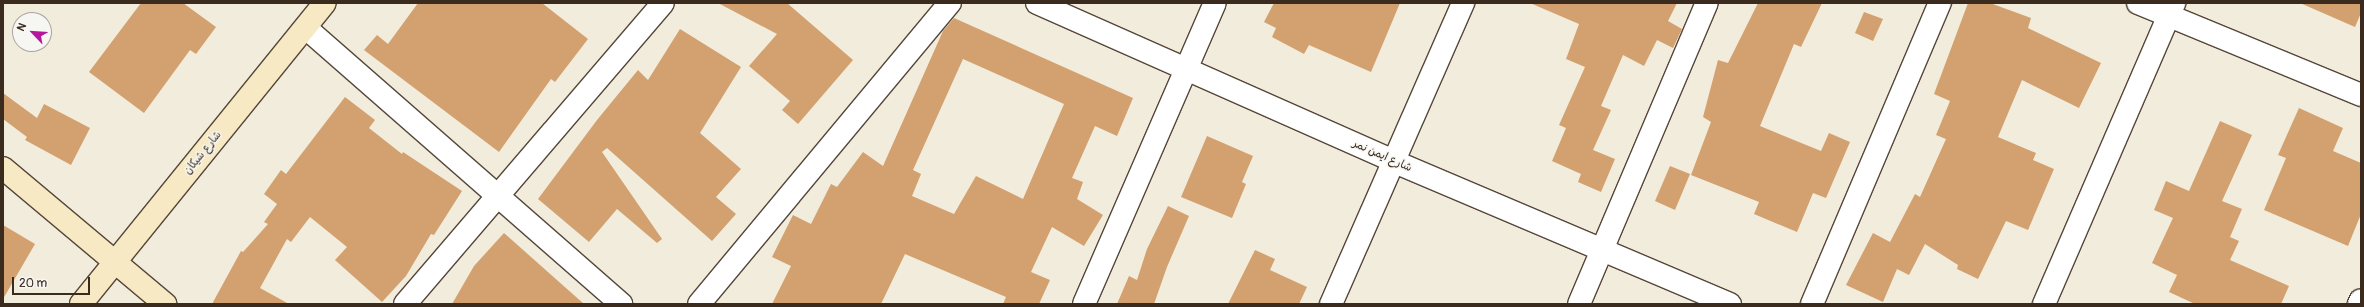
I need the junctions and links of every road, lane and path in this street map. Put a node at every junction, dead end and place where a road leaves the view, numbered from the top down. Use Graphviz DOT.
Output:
graph roads {
  1 [pos="325,3"];
  2 [pos="663,3"];
  3 [pos="950,3"];
  4 [pos="1037,3"];
  5 [pos="1215,3"];
  6 [pos="1463,3"];
  7 [pos="1707,3"];
  8 [pos="1940,3"];
  9 [pos="2138,3"];
  10 [pos="2171,10"];
  11 [pos="306,28"];
  12 [pos="1185,69"];
  13 [pos="2361,95"];
  14 [pos="1395,162"];
  15 [pos="3,168"];
  16 [pos="500,195"];
  17 [pos="1602,249"];
  18 [pos="114,261"];
  19 [pos="2361,300"];
  20 [pos="81,304"];
  21 [pos="165,304"];
  22 [pos="405,304"];
  23 [pos="621,304"];
  24 [pos="699,304"];
  25 [pos="1084,304"];
  26 [pos="1331,304"];
  27 [pos="1579,304"];
  28 [pos="1730,304"];
  29 [pos="1812,304"];
  30 [pos="2044,304"];
  31 [pos="2359,304"];
  1 -- 11 [label="street, شارع شيكان"];
  2 -- 16 [label="street"];
  3 -- 24 [label="street"];
  4 -- 12 [label="street, شارع ايمن نمر"];
  5 -- 12 [label="street"];
  6 -- 14 [label="street"];
  7 -- 17 [label="street"];
  8 -- 29 [label="street"];
  9 -- 10 [label="street"];
  10 -- 13 [label="street"];
  10 -- 30 [label="street"];
  11 -- 16 [label="street"];
  11 -- 18 [label="street, شارع شيكان"];
  12 -- 14 [label="street, شارع ايمن نمر"];
  12 -- 25 [label="street"];
  14 -- 17 [label="street, شارع ايمن نمر"];
  14 -- 26 [label="street"];
  15 -- 18 [label="street"];
  16 -- 22 [label="street"];
  16 -- 23 [label="street"];
  17 -- 27 [label="street"];
  17 -- 28 [label="street, شارع ايمن نمر"];
  18 -- 20 [label="street, شارع شيكان"];
  18 -- 21 [label="street"];
  19 -- 31 [label="street"];
}
